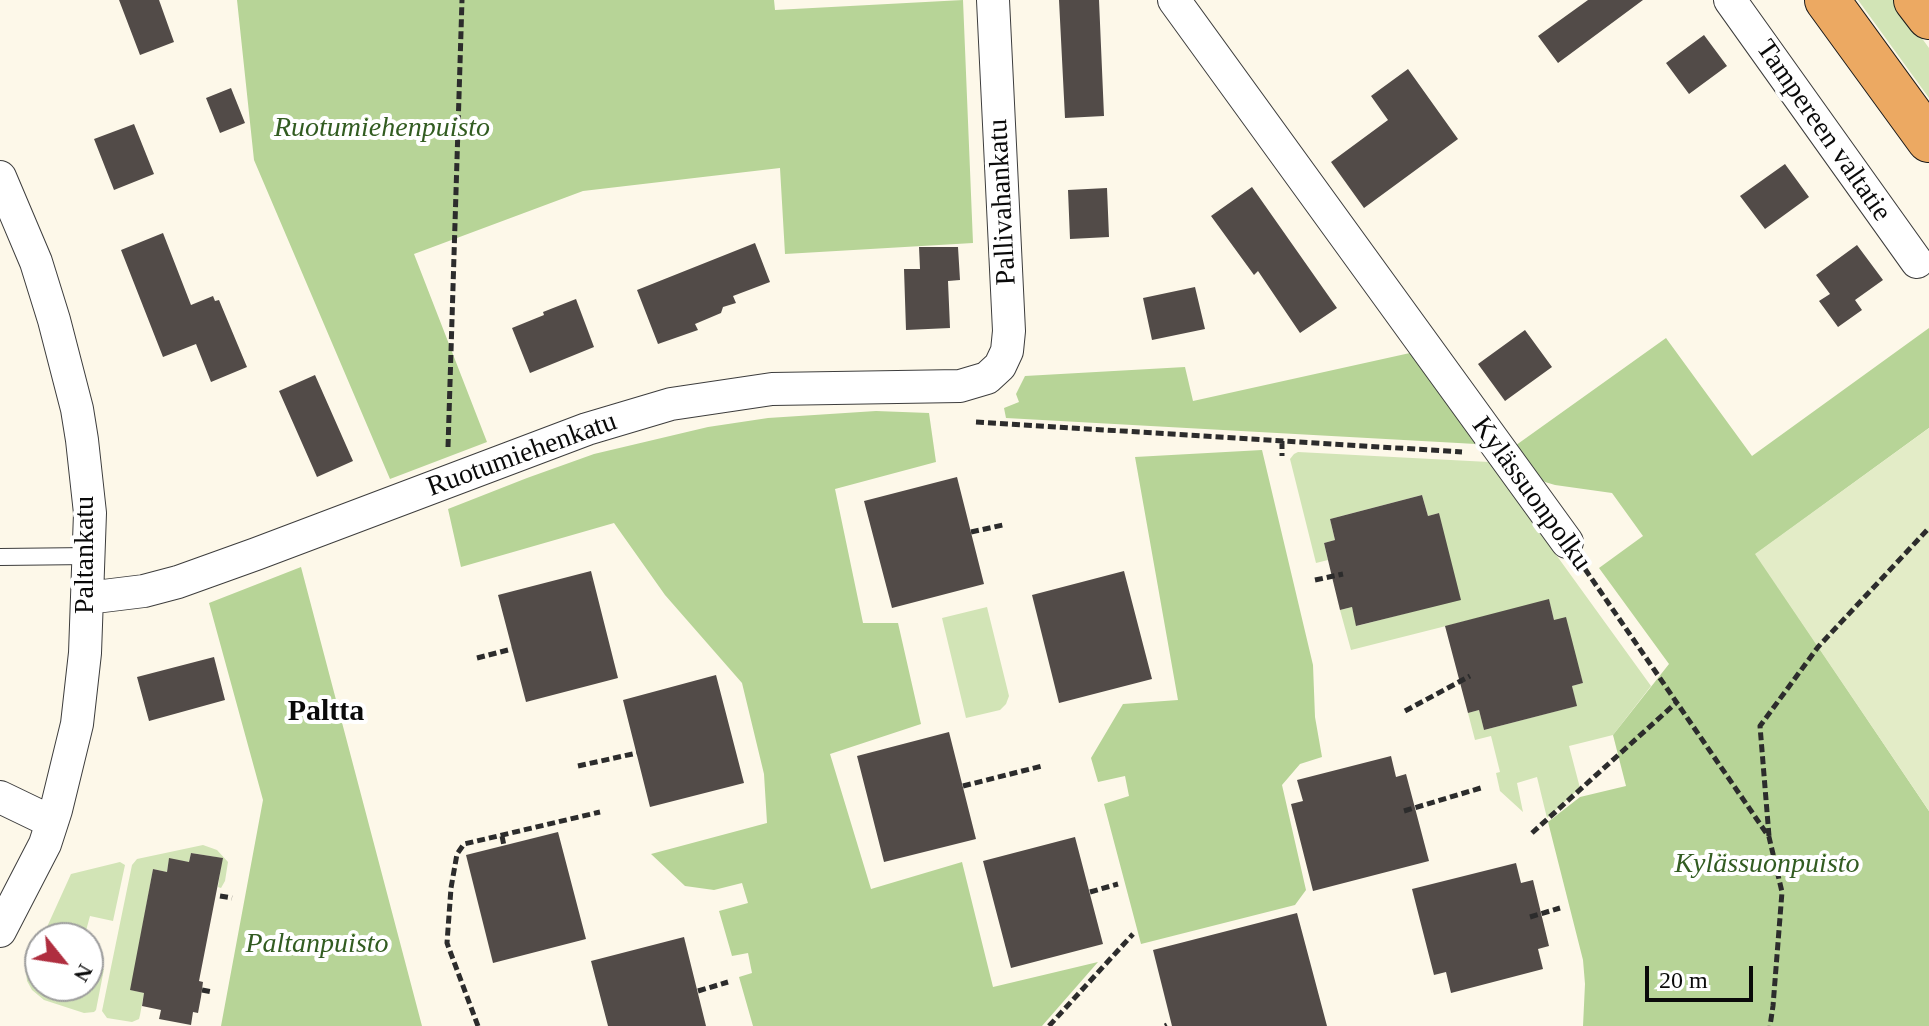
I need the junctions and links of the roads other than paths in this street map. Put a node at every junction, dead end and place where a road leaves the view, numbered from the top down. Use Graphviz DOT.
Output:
graph roads {
  1 [pos="993,0"];
  2 [pos="1174,0"];
  3 [pos="1730,0"];
  4 [pos="1827,0"];
  5 [pos="1916,0"];
  6 [pos="1929,17"];
  7 [pos="1929,140"];
  8 [pos="0,177"];
  9 [pos="1917,262"];
  10 [pos="970,384"];
  11 [pos="1567,542"];
  12 [pos="89,556"];
  13 [pos="0,557"];
  14 [pos="87,598"];
  15 [pos="0,797"];
  16 [pos="52,822"];
  17 [pos="0,931"];
  1 -- 10 [label="street, Pallivahankatu"];
  2 -- 11 [label="street, Kylässuonpolku"];
  3 -- 9 [label="street, Tampereen valtatie"];
  4 -- 7 [label="highway"];
  5 -- 6 [label="highway"];
  8 -- 12 [label="street, Paltankatu"];
  10 -- 14 [label="street, Ruotumiehenkatu"];
  12 -- 13 [label="lane"];
  12 -- 14 [label="street, Paltankatu"];
  14 -- 16 [label="street, Paltankatu"];
  15 -- 16 [label="street"];
  16 -- 17 [label="street, Paltankatu"];
}
